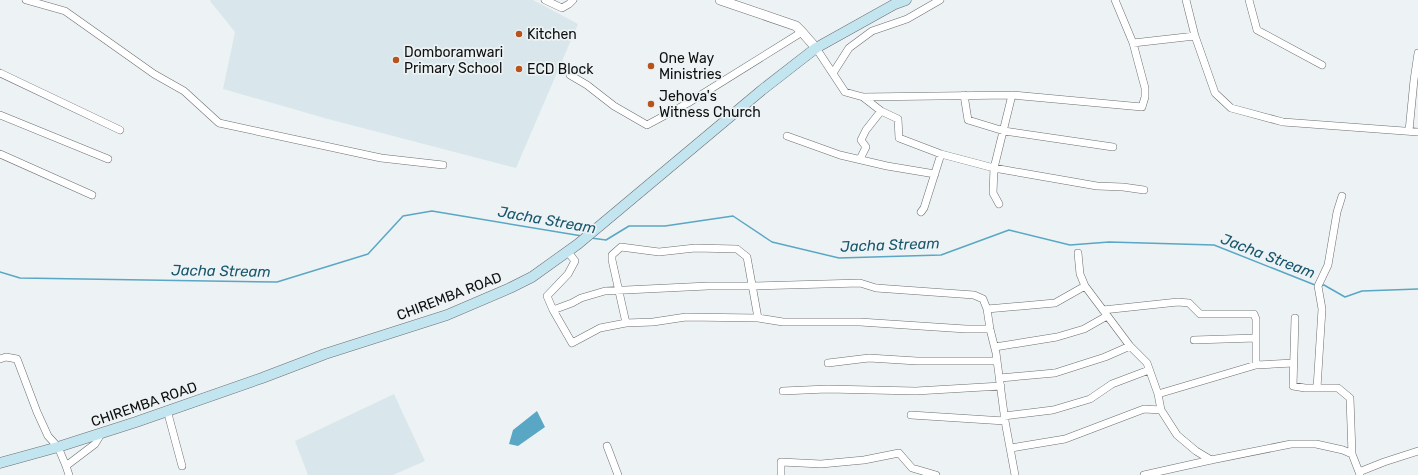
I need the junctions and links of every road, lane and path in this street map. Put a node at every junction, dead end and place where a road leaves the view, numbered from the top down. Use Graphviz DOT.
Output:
graph roads {
  1 [pos="26,0"];
  2 [pos="545,0"];
  3 [pos="573,0"];
  4 [pos="720,0"];
  5 [pos="906,0"];
  6 [pos="940,0"];
  7 [pos="1115,0"];
  8 [pos="1186,0"];
  9 [pos="1249,0"];
  10 [pos="802,32"];
  11 [pos="1195,36"];
  12 [pos="1133,43"];
  13 [pos="816,48"];
  14 [pos="1418,53"];
  15 [pos="1322,65"];
  16 [pos="0,73"];
  17 [pos="833,73"];
  18 [pos="570,75"];
  19 [pos="964,95"];
  20 [pos="1012,95"];
  21 [pos="863,97"];
  22 [pos="881,111"];
  23 [pos="0,115"];
  24 [pos="120,130"];
  25 [pos="1004,131"];
  26 [pos="1409,131"];
  27 [pos="1418,132"];
  28 [pos="787,136"];
  29 [pos="1113,147"];
  30 [pos="0,154"];
  31 [pos="941,154"];
  32 [pos="108,159"];
  33 [pos="860,160"];
  34 [pos="443,165"];
  35 [pos="994,168"];
  36 [pos="935,174"];
  37 [pos="1144,190"];
  38 [pos="92,195"];
  39 [pos="1342,196"];
  40 [pos="999,204"];
  41 [pos="921,212"];
  42 [pos="568,252"];
  43 [pos="1078,253"];
  44 [pos="752,286"];
  45 [pos="1085,286"];
  46 [pos="619,290"];
  47 [pos="987,309"];
  48 [pos="553,310"];
  49 [pos="1103,310"];
  50 [pos="1108,316"];
  51 [pos="758,318"];
  52 [pos="1295,318"];
  53 [pos="626,323"];
  54 [pos="990,329"];
  55 [pos="1256,338"];
  56 [pos="1194,340"];
  57 [pos="1130,346"];
  58 [pos="995,347"];
  59 [pos="0,359"];
  60 [pos="997,361"];
  61 [pos="828,363"];
  62 [pos="1293,363"];
  63 [pos="1256,364"];
  64 [pos="1149,370"];
  65 [pos="1000,378"];
  66 [pos="1001,386"];
  67 [pos="1316,388"];
  68 [pos="783,391"];
  69 [pos="1158,394"];
  70 [pos="167,410"];
  71 [pos="1160,410"];
  72 [pos="910,415"];
  73 [pos="1005,418"];
  74 [pos="101,434"];
  75 [pos="608,446"];
  76 [pos="58,447"];
  77 [pos="1011,448"];
  78 [pos="1418,451"];
  79 [pos="1352,454"];
  80 [pos="1211,460"];
  81 [pos="0,463"];
  82 [pos="66,466"];
  83 [pos="182,466"];
  84 [pos="1360,473"];
  85 [pos="68,475"];
  86 [pos="618,475"];
  87 [pos="782,475"];
  88 [pos="936,475"];
  89 [pos="1015,475"];
  90 [pos="1144,475"];
  1 -- 34 [label="street"];
  2 -- 3 [label="street"];
  4 -- 10 [label="street"];
  5 -- 13 [label="main road, CHIREMBA ROAD"];
  6 -- 17 [label="street"];
  7 -- 12 [label="street"];
  8 -- 11 [label="street"];
  9 -- 15 [label="street"];
  10 -- 13 [label="street"];
  10 -- 18 [label="street"];
  11 -- 12 [label="street"];
  11 -- 26 [label="street"];
  12 -- 20 [label="street"];
  13 -- 17 [label="street"];
  13 -- 42 [label="main road, CHIREMBA ROAD"];
  14 -- 26 [label="street"];
  16 -- 24 [label="street"];
  17 -- 21 [label="street"];
  19 -- 20 [label="street"];
  19 -- 21 [label="street"];
  19 -- 25 [label="street"];
  20 -- 25 [label="street"];
  21 -- 22 [label="street"];
  22 -- 31 [label="street"];
  22 -- 33 [label="street"];
  23 -- 32 [label="street"];
  25 -- 29 [label="street"];
  25 -- 35 [label="street"];
  26 -- 27 [label="street"];
  28 -- 33 [label="street"];
  30 -- 38 [label="street"];
  31 -- 35 [label="street"];
  31 -- 36 [label="street"];
  33 -- 36 [label="street"];
  35 -- 37 [label="street"];
  35 -- 40 [label="street"];
  36 -- 41 [label="street"];
  39 -- 67 [label="street"];
  42 -- 48 [label="street"];
  42 -- 70 [label="main road, CHIREMBA ROAD"];
  43 -- 45 [label="street"];
  44 -- 46 [label="street"];
  44 -- 46 [label="street"];
  44 -- 47 [label="street"];
  44 -- 51 [label="street"];
  45 -- 47 [label="street"];
  45 -- 49 [label="street"];
  46 -- 48 [label="street"];
  46 -- 53 [label="street"];
  47 -- 54 [label="street"];
  48 -- 53 [label="street"];
  49 -- 50 [label="street"];
  49 -- 55 [label="street"];
  50 -- 57 [label="street"];
  50 -- 58 [label="street"];
  51 -- 53 [label="street"];
  51 -- 54 [label="street"];
  52 -- 62 [label="street"];
  54 -- 58 [label="street"];
  55 -- 56 [label="street"];
  55 -- 63 [label="street"];
  57 -- 64 [label="street"];
  57 -- 65 [label="street"];
  58 -- 60 [label="street"];
  59 -- 76 [label="street"];
  60 -- 61 [label="street"];
  60 -- 65 [label="street"];
  62 -- 63 [label="street"];
  62 -- 67 [label="street"];
  63 -- 69 [label="street"];
  64 -- 69 [label="street"];
  64 -- 73 [label="street"];
  65 -- 66 [label="street"];
  66 -- 68 [label="street"];
  66 -- 73 [label="street"];
  67 -- 79 [label="street"];
  69 -- 71 [label="street"];
  70 -- 74 [label="main road, CHIREMBA ROAD"];
  70 -- 83 [label="street"];
  71 -- 77 [label="street"];
  71 -- 80 [label="street"];
  72 -- 73 [label="street"];
  73 -- 77 [label="street"];
  74 -- 76 [label="main road, CHIREMBA ROAD"];
  74 -- 82 [label="street"];
  75 -- 86 [label="street"];
  76 -- 81 [label="main road, CHIREMBA ROAD"];
  76 -- 82 [label="street"];
  77 -- 89 [label="street"];
  78 -- 84 [label="street"];
  79 -- 80 [label="street"];
  79 -- 84 [label="street"];
  80 -- 90 [label="street"];
  82 -- 85 [label="street"];
  87 -- 88 [label="street"];
}
